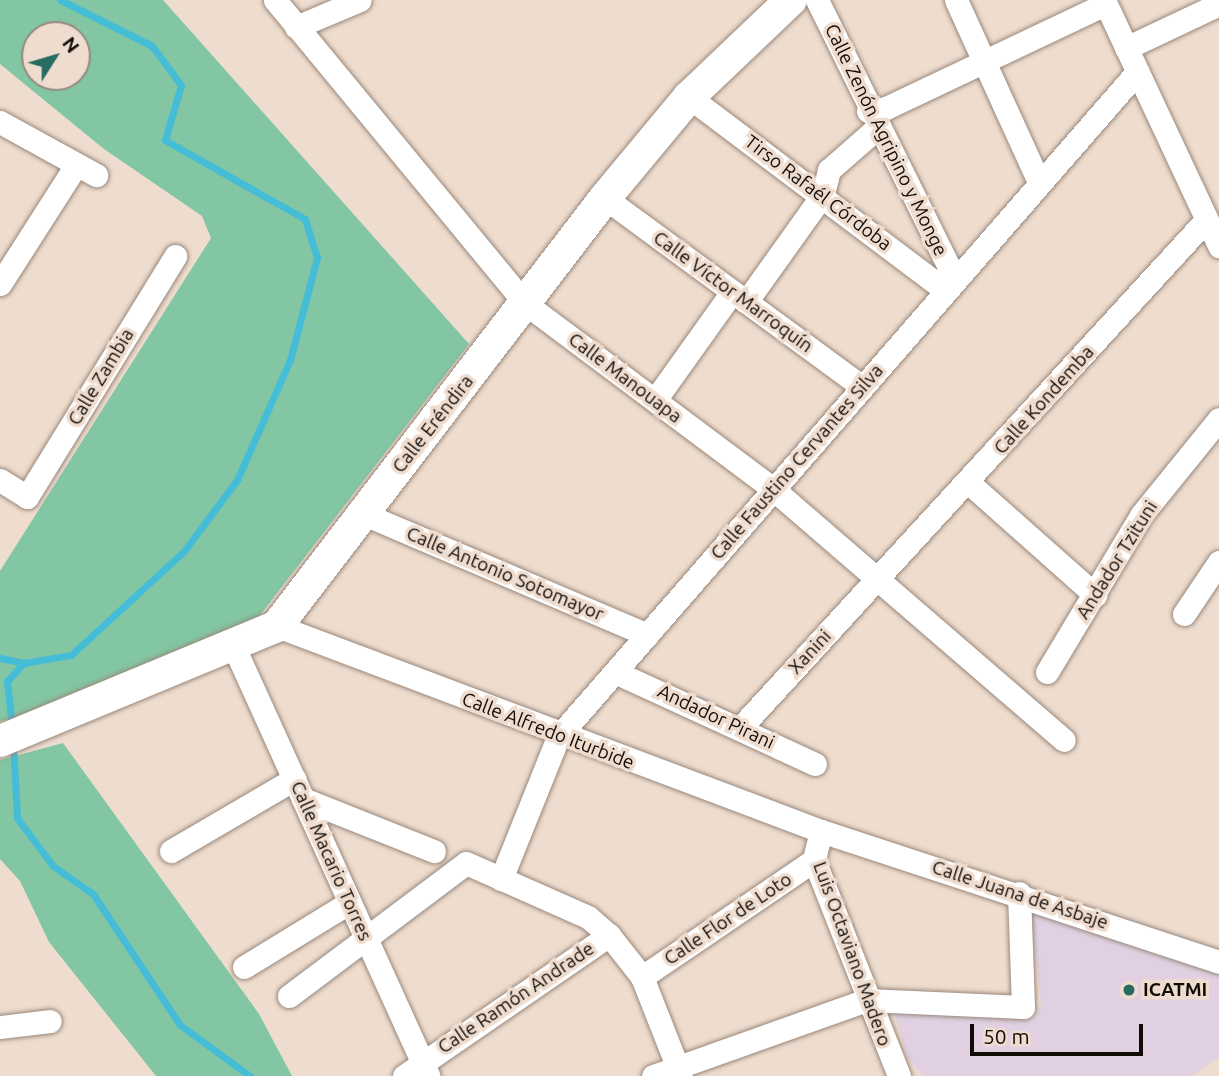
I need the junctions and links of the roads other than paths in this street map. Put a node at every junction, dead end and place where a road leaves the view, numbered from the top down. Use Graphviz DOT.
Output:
graph roads {
  1 [pos="275,0"];
  2 [pos="360,0"];
  3 [pos="791,0"];
  4 [pos="817,0"];
  5 [pos="956,0"];
  6 [pos="1105,2"];
  7 [pos="1219,4"];
  8 [pos="296,27"];
  9 [pos="1126,48"];
  10 [pos="985,58"];
  11 [pos="1136,72"];
  12 [pos="689,97"];
  13 [pos="873,119"];
  14 [pos="0,122"];
  15 [pos="1040,182"];
  16 [pos="823,194"];
  17 [pos="605,198"];
  18 [pos="1206,220"];
  19 [pos="1219,246"];
  20 [pos="175,256"];
  21 [pos="0,284"];
  22 [pos="950,285"];
  23 [pos="739,297"];
  24 [pos="526,304"];
  25 [pos="862,387"];
  26 [pos="656,400"];
  27 [pos="1219,419"];
  28 [pos="0,480"];
  29 [pos="969,483"];
  30 [pos="773,489"];
  31 [pos="364,514"];
  32 [pos="1219,562"];
  33 [pos="879,577"];
  34 [pos="1095,595"];
  35 [pos="1184,614"];
  36 [pos="277,626"];
  37 [pos="647,635"];
  38 [pos="234,646"];
  39 [pos="615,672"];
  40 [pos="1047,672"];
  41 [pos="741,727"];
  42 [pos="13,737"];
  43 [pos="558,737"];
  44 [pos="1064,740"];
  45 [pos="815,764"];
  46 [pos="299,789"];
  47 [pos="821,831"];
  48 [pos="171,851"];
  49 [pos="434,851"];
  50 [pos="814,860"];
  51 [pos="501,879"];
  52 [pos="1020,893"];
  53 [pos="350,902"];
  54 [pos="609,935"];
  55 [pos="367,940"];
  56 [pos="1219,962"];
  57 [pos="244,967"];
  58 [pos="642,977"];
  59 [pos="289,996"];
  60 [pos="867,1000"];
  61 [pos="50,1021"];
  62 [pos="0,1027"];
  63 [pos="426,1069"];
  64 [pos="679,1072"];
  65 [pos="404,1076"];
  66 [pos="653,1076"];
  67 [pos="899,1076"];
  1 -- 8 [label="street, Calle Manouapa"];
  2 -- 8 [label="street"];
  3 -- 12 [label="street, Calle Eréndira"];
  4 -- 13 [label="street, Calle Zenón Agripino y Monge"];
  5 -- 10 [label="street"];
  6 -- 9 [label="street"];
  6 -- 10 [label="street"];
  7 -- 9 [label="street"];
  8 -- 24 [label="street, Calle Manouapa"];
  9 -- 11 [label="street"];
  10 -- 13 [label="street"];
  10 -- 15 [label="street"];
  11 -- 15 [label="street, Calle Faustino Cervantes Silva"];
  11 -- 18 [label="street"];
  12 -- 16 [label="street, Tirso Rafaél Córdoba"];
  12 -- 17 [label="street, Calle Eréndira"];
  13 -- 16 [label="street"];
  13 -- 22 [label="street, Calle Zenón Agripino y Monge"];
  14 -- 21 [label="street"];
  15 -- 22 [label="street, Calle Faustino Cervantes Silva"];
  16 -- 22 [label="street, Tirso Rafaél Córdoba"];
  16 -- 23 [label="street"];
  17 -- 23 [label="street, Calle Víctor Marroquín"];
  17 -- 24 [label="street, Calle Eréndira"];
  18 -- 19 [label="street"];
  18 -- 29 [label="street, Calle Kondemba"];
  20 -- 28 [label="street, Calle Zambia"];
  22 -- 25 [label="street, Calle Faustino Cervantes Silva"];
  23 -- 25 [label="street, Calle Víctor Marroquín"];
  23 -- 26 [label="street"];
  24 -- 26 [label="street, Calle Manouapa"];
  24 -- 31 [label="street, Calle Eréndira"];
  25 -- 30 [label="street, Calle Faustino Cervantes Silva"];
  26 -- 30 [label="street, Calle Manouapa"];
  27 -- 34 [label="street, Andador Tzituni"];
  29 -- 33 [label="street, Calle Kondemba"];
  29 -- 34 [label="street"];
  30 -- 33 [label="street, Calle Manouapa"];
  30 -- 37 [label="street, Calle Faustino Cervantes Silva"];
  31 -- 36 [label="street, Calle Eréndira"];
  31 -- 37 [label="street, Calle Antonio Sotomayor"];
  32 -- 35 [label="street"];
  33 -- 41 [label="street, Xanini"];
  33 -- 44 [label="street, Calle Manouapa"];
  34 -- 40 [label="street, Andador Tzituni"];
  36 -- 38 [label="street, Calle Eréndira"];
  36 -- 43 [label="street, Calle Alfredo Iturbide"];
  37 -- 39 [label="street, Calle Faustino Cervantes Silva"];
  38 -- 42 [label="street, Calle Eréndira"];
  38 -- 46 [label="street, Calle Macario Torres"];
  39 -- 41 [label="street, Andador Pirani"];
  39 -- 43 [label="street, Calle Faustino Cervantes Silva"];
  41 -- 45 [label="street, Andador Pirani"];
  43 -- 47 [label="street, Calle Alfredo Iturbide"];
  43 -- 51 [label="street, Calle Faustino Cervantes Silva"];
  46 -- 48 [label="street"];
  46 -- 49 [label="street"];
  46 -- 53 [label="street, Calle Macario Torres"];
  47 -- 50 [label="street, Luis Octaviano Madero"];
  47 -- 52 [label="street, Calle Juana de Asbaje"];
  50 -- 58 [label="street, Calle Flor de Loto"];
  50 -- 60 [label="street, Luis Octaviano Madero"];
  51 -- 54 [label="street"];
  51 -- 55 [label="street"];
  52 -- 56 [label="street, Calle Juana de Asbaje"];
  52 -- 60 [label="street"];
  53 -- 55 [label="street, Calle Macario Torres"];
  53 -- 57 [label="street"];
  54 -- 58 [label="street"];
  54 -- 63 [label="street, Calle Ramón Andrade"];
  55 -- 59 [label="street"];
  55 -- 63 [label="street, Calle Macario Torres"];
  58 -- 64 [label="street"];
  60 -- 64 [label="street"];
  60 -- 67 [label="street, Luis Octaviano Madero"];
  61 -- 62 [label="street"];
  63 -- 65 [label="street, Calle Ramón Andrade"];
  64 -- 66 [label="street"];
}
